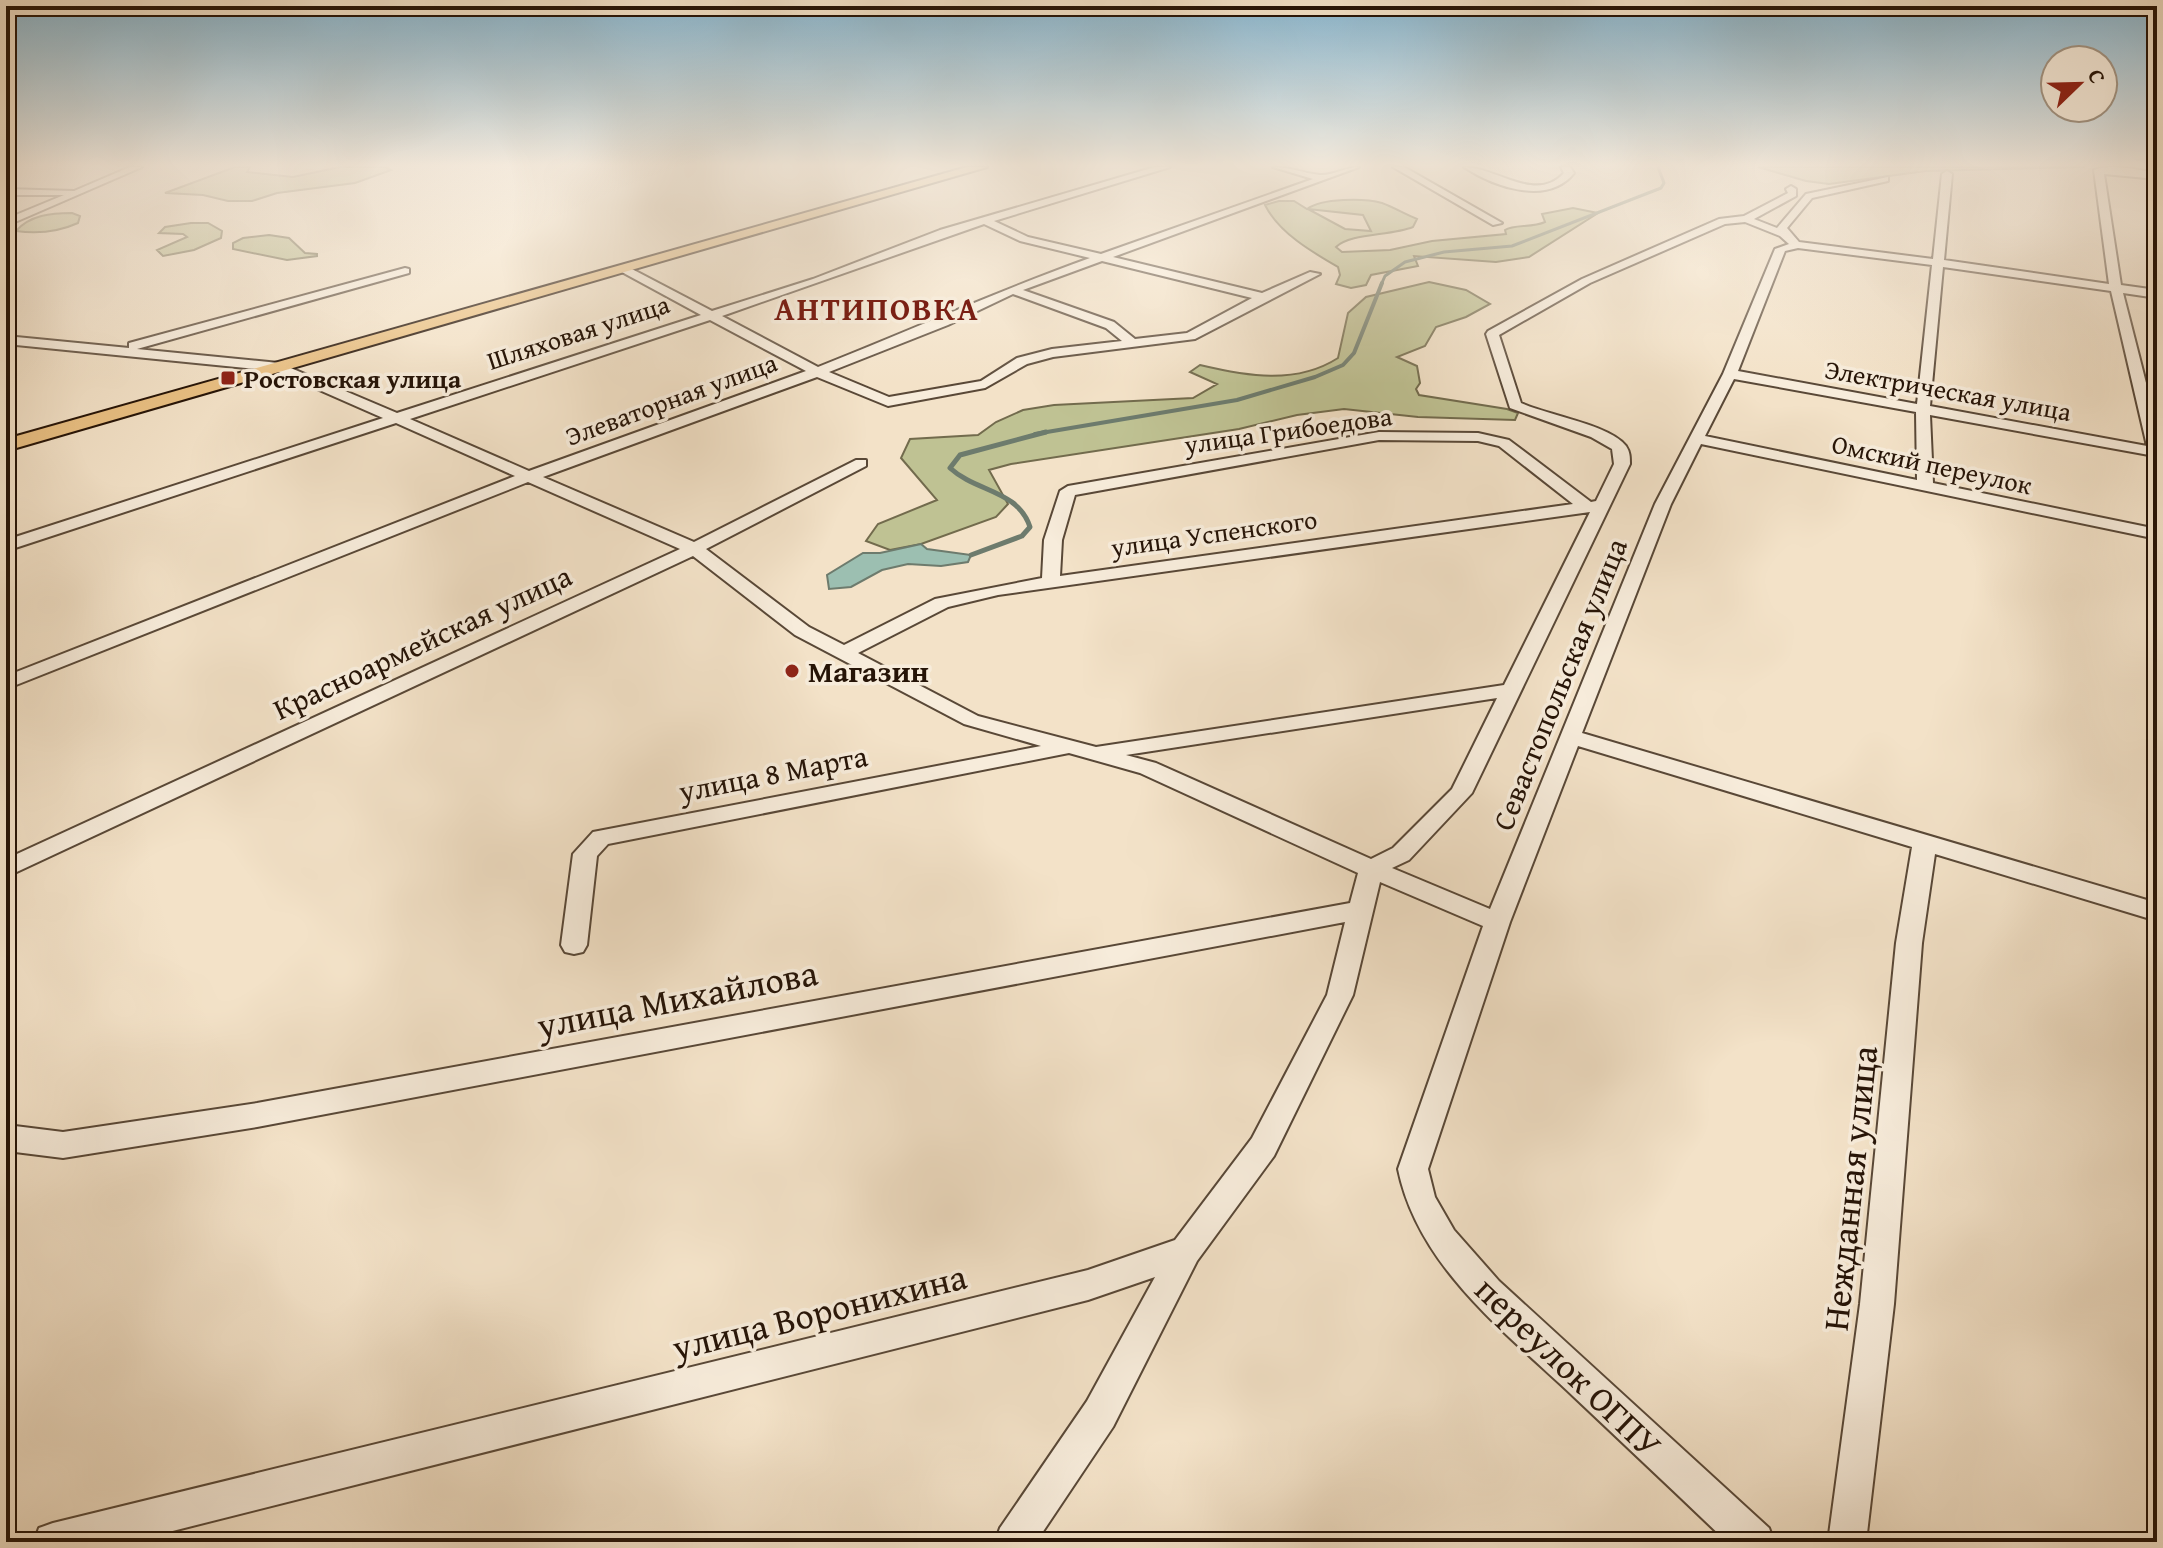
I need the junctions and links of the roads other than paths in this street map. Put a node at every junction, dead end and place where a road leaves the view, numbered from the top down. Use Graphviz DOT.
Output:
graph roads {
  1 [pos="728,239"];
  2 [pos="925,239"];
  3 [pos="1025,239"];
  4 [pos="1157,239"];
  5 [pos="1681,239"];
  6 [pos="1940,239"];
  7 [pos="2109,239"];
  8 [pos="1791,240"];
  9 [pos="1107,258"];
  10 [pos="1938,263"];
  11 [pos="624,269"];
  12 [pos="405,271"];
  13 [pos="1314,274"];
  14 [pos="2116,289"];
  15 [pos="1012,290"];
  16 [pos="2157,294"];
  17 [pos="1263,297"];
  18 [pos="709,315"];
  19 [pos="6,340"];
  20 [pos="1130,341"];
  21 [pos="122,350"];
  22 [pos="279,367"];
  23 [pos="817,372"];
  24 [pos="1730,374"];
  25 [pos="1923,410"];
  26 [pos="396,417"];
  27 [pos="1698,439"];
  28 [pos="6,445"];
  29 [pos="2157,453"];
  30 [pos="861,463"];
  31 [pos="530,476"];
  32 [pos="1925,487"];
  33 [pos="1596,506"];
  34 [pos="2157,534"];
  35 [pos="6,546"];
  36 [pos="694,549"];
  37 [pos="1051,582"];
  38 [pos="843,653"];
  39 [pos="6,683"];
  40 [pos="1511,690"];
  41 [pos="1572,737"];
  42 [pos="1069,747"];
  43 [pos="1098,753"];
  44 [pos="1925,841"];
  45 [pos="6,869"];
  46 [pos="1371,869"];
  47 [pos="1361,910"];
  48 [pos="2157,912"];
  49 [pos="1497,922"];
  50 [pos="574,945"];
  51 [pos="6,1141"];
  52 [pos="1413,1169"];
  53 [pos="1186,1251"];
  54 [pos="53,1542"];
  55 [pos="1014,1542"];
  56 [pos="1755,1542"];
  57 [pos="1847,1542"];
  1 -- 11 [label="main road"];
  2 -- 18 [label="street, Шляховая улица"];
  3 -- 9 [label="street"];
  4 -- 9 [label="street, Элеваторная улица"];
  5 -- 33 [label="street"];
  6 -- 10 [label="street"];
  7 -- 14 [label="street"];
  8 -- 10 [label="street"];
  8 -- 24 [label="street, Севастопольская улица"];
  9 -- 15 [label="street, Элеваторная улица"];
  9 -- 17 [label="street"];
  10 -- 14 [label="street"];
  10 -- 25 [label="street"];
  11 -- 18 [label="street"];
  11 -- 22 [label="main road"];
  12 -- 21 [label="street"];
  13 -- 17 [label="street"];
  14 -- 16 [label="street"];
  14 -- 29 [label="street"];
  15 -- 20 [label="street"];
  15 -- 23 [label="street, Элеваторная улица"];
  17 -- 20 [label="street"];
  18 -- 23 [label="street"];
  18 -- 26 [label="street, Шляховая улица"];
  19 -- 21 [label="street"];
  20 -- 23 [label="street"];
  21 -- 22 [label="street"];
  22 -- 26 [label="street"];
  22 -- 28 [label="main road"];
  23 -- 31 [label="street, Элеваторная улица"];
  24 -- 25 [label="street, Электрическая улица"];
  24 -- 27 [label="street, Севастопольская улица"];
  25 -- 29 [label="street, Электрическая улица"];
  25 -- 32 [label="street"];
  26 -- 31 [label="street"];
  26 -- 35 [label="street, Шляховая улица"];
  27 -- 32 [label="street, Омский переулок"];
  27 -- 41 [label="street, Севастопольская улица"];
  30 -- 36 [label="street, Красноармейская улица"];
  31 -- 36 [label="street"];
  31 -- 39 [label="street, Элеваторная улица"];
  32 -- 34 [label="street, Омский переулок"];
  33 -- 37 [label="street, улица Успенского"];
  33 -- 37 [label="street, улица Грибоедова"];
  33 -- 40 [label="street"];
  36 -- 38 [label="street"];
  36 -- 45 [label="street, Красноармейская улица"];
  37 -- 38 [label="street, улица Успенского"];
  38 -- 42 [label="street"];
  40 -- 43 [label="street"];
  40 -- 46 [label="street"];
  41 -- 44 [label="street"];
  41 -- 49 [label="street, Севастопольская улица"];
  42 -- 43 [label="street"];
  42 -- 50 [label="street, улица 8 Марта"];
  43 -- 46 [label="street"];
  44 -- 48 [label="street"];
  44 -- 57 [label="street, Нежданная улица"];
  46 -- 47 [label="street"];
  46 -- 49 [label="street"];
  47 -- 51 [label="street, улица Михайлова"];
  47 -- 53 [label="street"];
  49 -- 52 [label="street, Севастопольская улица"];
  52 -- 56 [label="street, переулок ОГПУ"];
  53 -- 54 [label="street, улица Воронихина"];
  53 -- 55 [label="street"];
}
